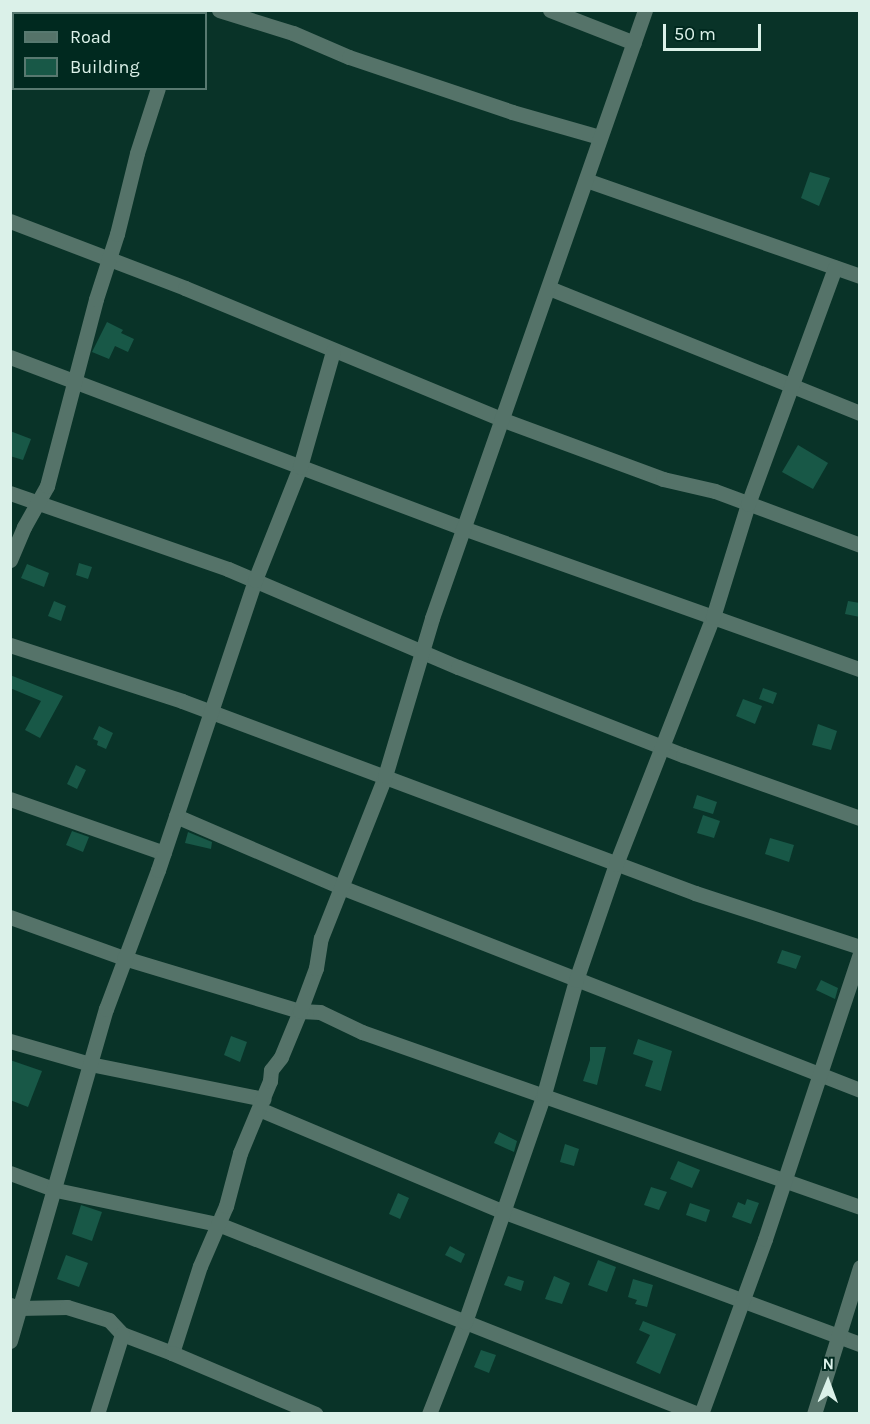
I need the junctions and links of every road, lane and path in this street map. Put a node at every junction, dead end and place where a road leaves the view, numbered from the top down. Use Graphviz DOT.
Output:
graph roads {
  1 [pos="219,10"];
  2 [pos="550,10"];
  3 [pos="645,10"];
  4 [pos="634,43"];
  5 [pos="157,90"];
  6 [pos="600,137"];
  7 [pos="586,180"];
  8 [pos="10,221"];
  9 [pos="109,258"];
  10 [pos="835,268"];
  11 [pos="860,276"];
  12 [pos="549,288"];
  13 [pos="333,351"];
  14 [pos="10,357"];
  15 [pos="74,381"];
  16 [pos="793,386"];
  17 [pos="860,412"];
  18 [pos="501,419"];
  19 [pos="300,467"];
  20 [pos="10,493"];
  21 [pos="39,502"];
  22 [pos="748,504"];
  23 [pos="463,528"];
  24 [pos="860,545"];
  25 [pos="10,560"];
  26 [pos="255,580"];
  27 [pos="713,617"];
  28 [pos="10,645"];
  29 [pos="424,653"];
  30 [pos="860,669"];
  31 [pos="210,712"];
  32 [pos="660,746"];
  33 [pos="385,776"];
  34 [pos="10,799"];
  35 [pos="176,816"];
  36 [pos="860,818"];
  37 [pos="164,853"];
  38 [pos="616,864"];
  39 [pos="341,887"];
  40 [pos="10,917"];
  41 [pos="860,947"];
  42 [pos="860,954"];
  43 [pos="124,958"];
  44 [pos="576,980"];
  45 [pos="300,1011"];
  46 [pos="10,1041"];
  47 [pos="90,1064"];
  48 [pos="818,1076"];
  49 [pos="860,1090"];
  50 [pos="544,1094"];
  51 [pos="261,1104"];
  52 [pos="10,1173"];
  53 [pos="784,1181"];
  54 [pos="56,1190"];
  55 [pos="860,1207"];
  56 [pos="502,1211"];
  57 [pos="218,1224"];
  58 [pos="860,1267"];
  59 [pos="743,1300"];
  60 [pos="15,1306"];
  61 [pos="465,1322"];
  62 [pos="122,1334"];
  63 [pos="837,1336"];
  64 [pos="10,1341"];
  65 [pos="860,1344"];
  66 [pos="172,1353"];
  67 [pos="98,1413"];
  68 [pos="316,1413"];
  69 [pos="429,1413"];
  70 [pos="699,1413"];
  71 [pos="813,1413"];
  1 -- 6 [label="street"];
  2 -- 4 [label="street"];
  3 -- 4 [label="street"];
  4 -- 6 [label="street"];
  5 -- 9 [label="street"];
  6 -- 7 [label="street"];
  7 -- 10 [label="street"];
  7 -- 12 [label="street"];
  8 -- 9 [label="street"];
  9 -- 13 [label="street"];
  9 -- 15 [label="street"];
  10 -- 11 [label="street"];
  10 -- 16 [label="street"];
  12 -- 16 [label="street"];
  12 -- 18 [label="street"];
  13 -- 18 [label="street"];
  13 -- 19 [label="street"];
  14 -- 15 [label="street"];
  15 -- 19 [label="street"];
  15 -- 21 [label="street"];
  16 -- 17 [label="street"];
  16 -- 22 [label="street"];
  18 -- 22 [label="street"];
  18 -- 23 [label="street"];
  19 -- 23 [label="street"];
  19 -- 26 [label="street"];
  20 -- 21 [label="street"];
  21 -- 25 [label="street"];
  21 -- 26 [label="street"];
  22 -- 24 [label="street"];
  22 -- 27 [label="street"];
  23 -- 27 [label="street"];
  23 -- 29 [label="street"];
  26 -- 29 [label="street"];
  26 -- 31 [label="street"];
  27 -- 30 [label="street"];
  27 -- 32 [label="street"];
  28 -- 31 [label="street"];
  29 -- 32 [label="street"];
  29 -- 33 [label="street"];
  31 -- 33 [label="street"];
  31 -- 35 [label="street"];
  32 -- 36 [label="street"];
  32 -- 38 [label="street"];
  33 -- 38 [label="street"];
  33 -- 39 [label="street"];
  34 -- 37 [label="street"];
  35 -- 37 [label="street"];
  35 -- 39 [label="street"];
  37 -- 43 [label="street"];
  38 -- 41 [label="street"];
  38 -- 44 [label="street"];
  39 -- 44 [label="street"];
  39 -- 45 [label="street"];
  40 -- 43 [label="street"];
  42 -- 48 [label="street"];
  43 -- 45 [label="street"];
  43 -- 47 [label="street"];
  44 -- 48 [label="street"];
  44 -- 50 [label="street"];
  45 -- 50 [label="street"];
  45 -- 51 [label="street"];
  46 -- 47 [label="street"];
  47 -- 51 [label="street"];
  47 -- 54 [label="street"];
  48 -- 49 [label="street"];
  48 -- 53 [label="street"];
  50 -- 53 [label="street"];
  50 -- 56 [label="street"];
  51 -- 56 [label="street"];
  51 -- 57 [label="street"];
  52 -- 54 [label="street"];
  53 -- 55 [label="street"];
  53 -- 59 [label="street"];
  54 -- 57 [label="street"];
  54 -- 60 [label="street"];
  56 -- 59 [label="street"];
  56 -- 61 [label="street"];
  57 -- 61 [label="street"];
  57 -- 66 [label="street"];
  58 -- 63 [label="street"];
  59 -- 63 [label="street"];
  59 -- 70 [label="street"];
  60 -- 62 [label="street"];
  60 -- 64 [label="street"];
  61 -- 69 [label="street"];
  61 -- 70 [label="street"];
  62 -- 66 [label="street"];
  62 -- 67 [label="street"];
  63 -- 65 [label="street"];
  63 -- 71 [label="street"];
  66 -- 68 [label="street"];
}
